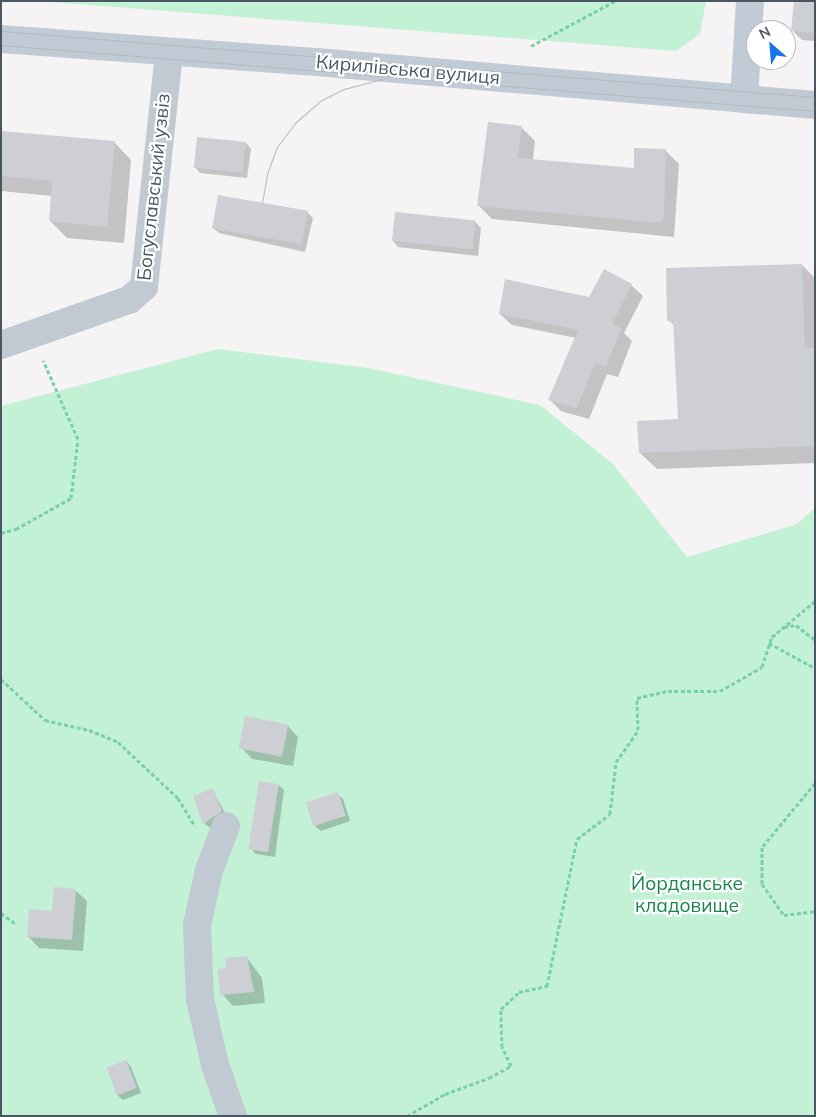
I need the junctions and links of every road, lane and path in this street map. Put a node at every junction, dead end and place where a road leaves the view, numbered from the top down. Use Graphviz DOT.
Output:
graph roads {
  1 [pos="615,1"];
  2 [pos="750,1"];
  3 [pos="1,40"];
  4 [pos="531,46"];
  5 [pos="169,52"];
  6 [pos="744,99"];
  7 [pos="815,105"];
  8 [pos="33,336"];
  9 [pos="1,346"];
  10 [pos="1,533"];
  11 [pos="815,601"];
  12 [pos="783,627"];
  13 [pos="815,640"];
  14 [pos="770,642"];
  15 [pos="815,668"];
  16 [pos="1,680"];
  17 [pos="815,783"];
  18 [pos="226,826"];
  19 [pos="214,857"];
  20 [pos="815,911"];
  21 [pos="1,913"];
  22 [pos="16,924"];
  23 [pos="233,1116"];
  24 [pos="407,1116"];
  1 -- 4 [label="path"];
  2 -- 6 [label="main road"];
  3 -- 5 [label="main road, Кирилівська вулиця"];
  5 -- 6 [label="main road, Кирилівська вулиця"];
  5 -- 8 [label="street, Богуславський узвіз"];
  6 -- 7 [label="street, Кирилівська вулиця"];
  8 -- 9 [label="street, Богуславський узвіз"];
  8 -- 10 [label="path"];
  11 -- 12 [label="path"];
  12 -- 13 [label="path"];
  12 -- 14 [label="path"];
  14 -- 15 [label="path"];
  14 -- 24 [label="path"];
  16 -- 19 [label="path"];
  17 -- 20 [label="path"];
  18 -- 19 [label="street"];
  19 -- 23 [label="street"];
  21 -- 22 [label="path"];
}
